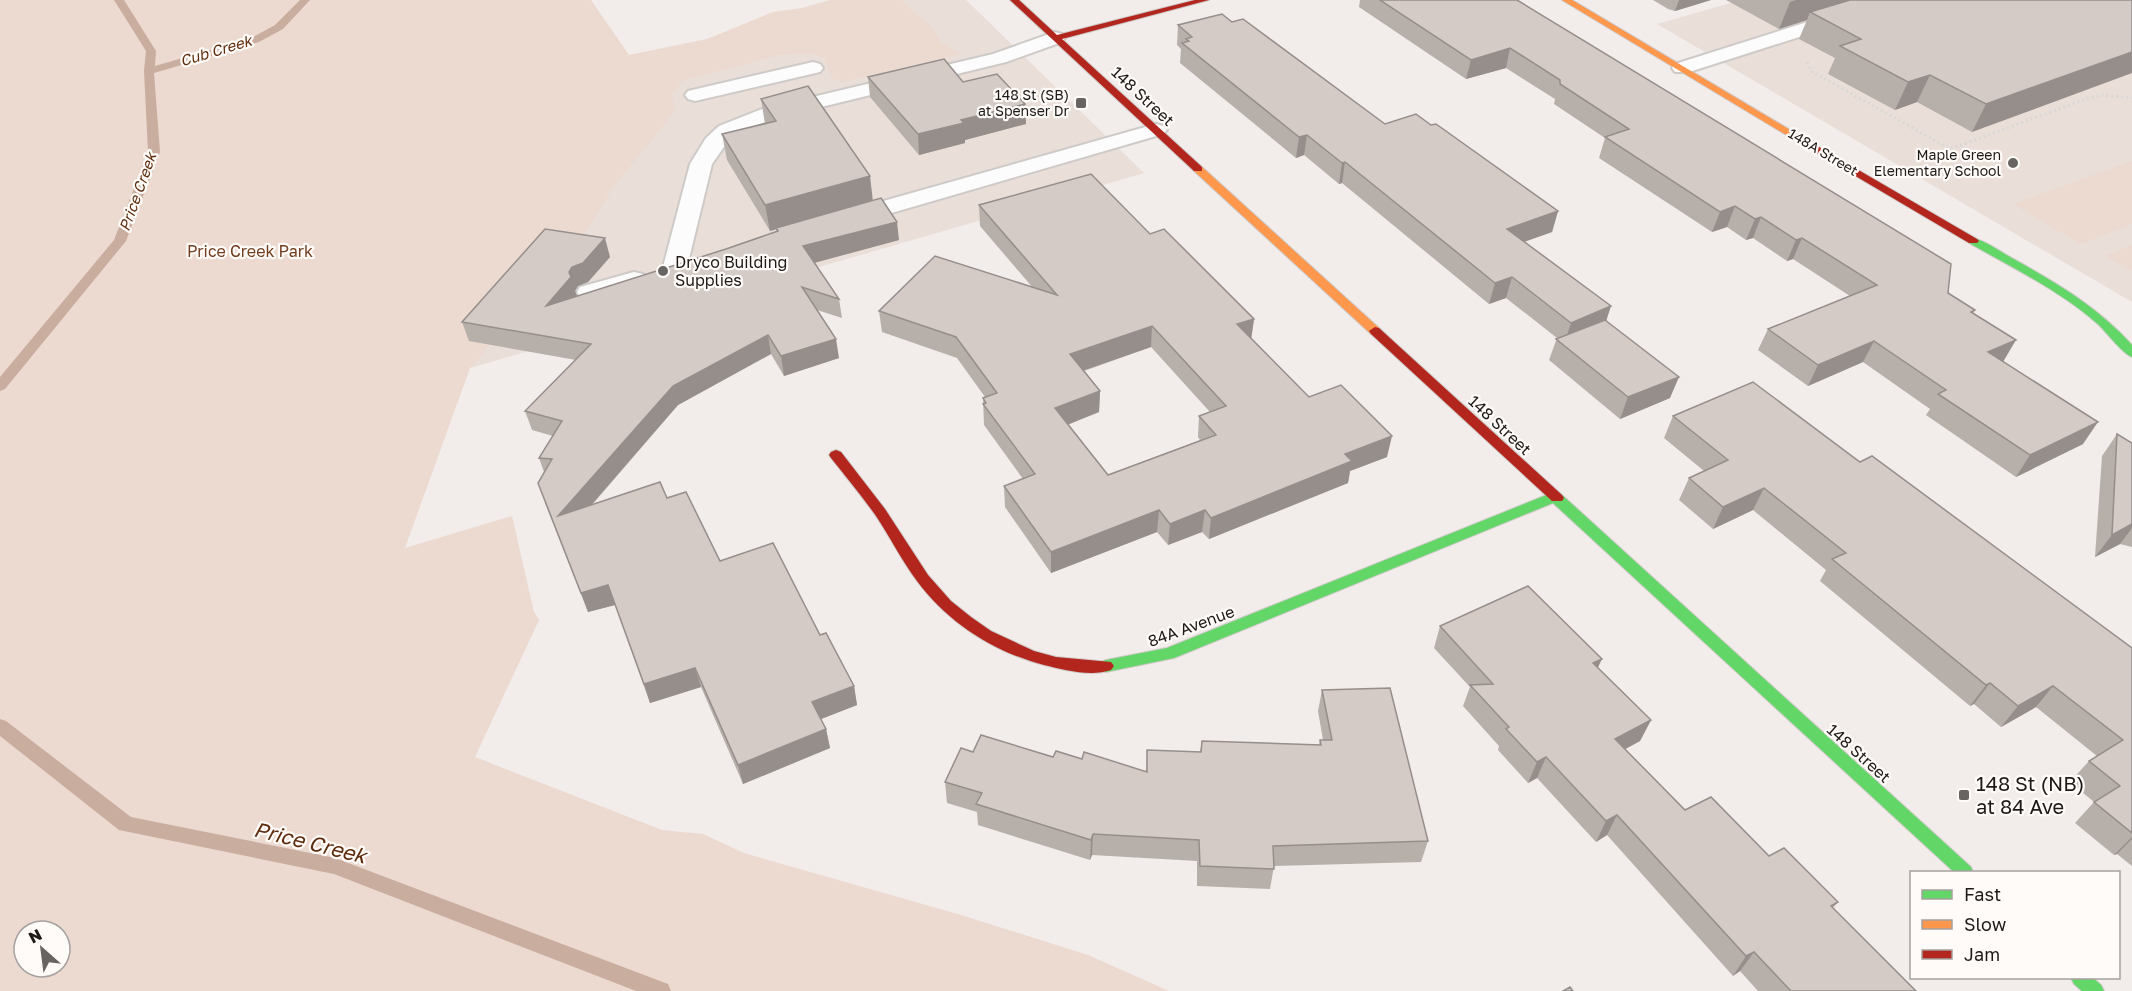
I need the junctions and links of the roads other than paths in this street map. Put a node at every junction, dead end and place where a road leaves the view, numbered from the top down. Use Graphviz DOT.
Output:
graph roads {
  1 [pos="1014,0"];
  2 [pos="1205,0"];
  3 [pos="1566,0"];
  4 [pos="1896,0"];
  5 [pos="1055,38"];
  6 [pos="813,68"];
  7 [pos="1682,68"];
  8 [pos="790,74"];
  9 [pos="695,95"];
  10 [pos="807,104"];
  11 [pos="1156,130"];
  12 [pos="824,225"];
  13 [pos="698,261"];
  14 [pos="675,267"];
  15 [pos="589,292"];
  16 [pos="2132,353"];
  17 [pos="836,455"];
  18 [pos="1554,497"];
  19 [pos="1963,871"];
  20 [pos="2081,979"];
  21 [pos="2095,991"];
  1 -- 5 [label="street, 148 Street"];
  2 -- 5 [label="street"];
  3 -- 7 [label="street, 148A Street"];
  4 -- 7 [label="lane"];
  5 -- 10 [label="lane"];
  5 -- 11 [label="street, 148 Street"];
  6 -- 8 [label="lane"];
  7 -- 16 [label="street, 148A Street"];
  8 -- 9 [label="lane"];
  8 -- 10 [label="lane"];
  10 -- 14 [label="lane"];
  11 -- 12 [label="lane"];
  11 -- 18 [label="street, 148 Street"];
  13 -- 14 [label="lane"];
  14 -- 15 [label="lane"];
  17 -- 18 [label="street, 84A Avenue"];
  18 -- 19 [label="street, 148 Street"];
  20 -- 21 [label="street"];
}
